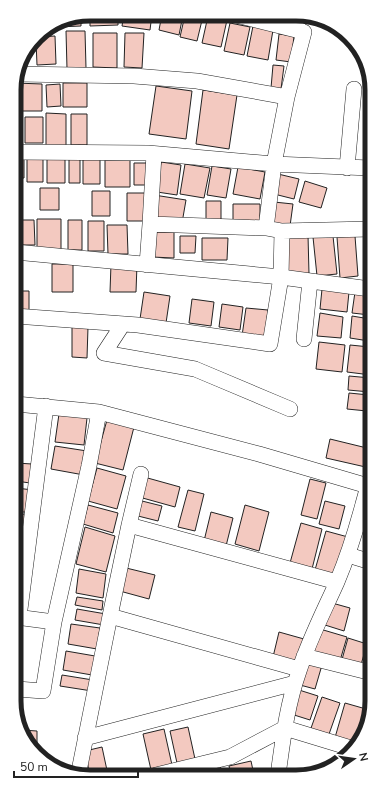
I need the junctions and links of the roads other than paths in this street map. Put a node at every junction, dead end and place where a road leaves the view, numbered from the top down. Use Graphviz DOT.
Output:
graph roads {
  1 [pos="282,21"];
  2 [pos="298,23"];
  3 [pos="23,74"];
  4 [pos="354,89"];
  5 [pos="287,97"];
  6 [pos="21,152"];
  7 [pos="154,154"];
  8 [pos="274,164"];
  9 [pos="347,168"];
  10 [pos="365,168"];
  11 [pos="150,224"];
  12 [pos="266,228"];
  13 [pos="365,229"];
  14 [pos="282,231"];
  15 [pos="21,253"];
  16 [pos="147,265"];
  17 [pos="281,277"];
  18 [pos="310,281"];
  19 [pos="365,287"];
  20 [pos="21,316"];
  21 [pos="123,324"];
  22 [pos="304,339"];
  23 [pos="21,404"];
  24 [pos="46,406"];
  25 [pos="290,409"];
  26 [pos="99,412"];
  27 [pos="141,474"];
  28 [pos="365,480"];
  29 [pos="365,510"];
  30 [pos="128,525"];
  31 [pos="348,555"];
  32 [pos="365,560"];
  33 [pos="337,582"];
  34 [pos="21,588"];
  35 [pos="110,616"];
  36 [pos="21,618"];
  37 [pos="54,622"];
  38 [pos="299,669"];
  39 [pos="365,673"];
  40 [pos="21,689"];
  41 [pos="285,728"];
  42 [pos="85,738"];
  43 [pos="334,743"];
  44 [pos="79,769"];
  45 [pos="177,770"];
  46 [pos="279,770"];
  1 -- 2 [label="street"];
  2 -- 5 [label="street"];
  3 -- 5 [label="street"];
  4 -- 9 [label="street"];
  5 -- 8 [label="street"];
  6 -- 7 [label="street"];
  7 -- 8 [label="street"];
  7 -- 11 [label="street"];
  8 -- 9 [label="street"];
  8 -- 12 [label="street"];
  9 -- 10 [label="street"];
  11 -- 12 [label="street"];
  11 -- 16 [label="street"];
  12 -- 14 [label="street"];
  13 -- 14 [label="street"];
  14 -- 17 [label="street"];
  15 -- 16 [label="street"];
  16 -- 17 [label="street"];
  17 -- 18 [label="street"];
  17 -- 21 [label="street"];
  18 -- 19 [label="street"];
  18 -- 22 [label="street"];
  20 -- 21 [label="street"];
  21 -- 25 [label="street"];
  23 -- 24 [label="street"];
  24 -- 26 [label="street"];
  24 -- 34 [label="street"];
  26 -- 28 [label="street"];
  26 -- 37 [label="street"];
  27 -- 30 [label="street"];
  29 -- 31 [label="street"];
  30 -- 33 [label="street"];
  30 -- 35 [label="street"];
  31 -- 32 [label="street"];
  31 -- 33 [label="street"];
  33 -- 38 [label="street"];
  35 -- 38 [label="street"];
  35 -- 42 [label="street"];
  36 -- 37 [label="street"];
  37 -- 40 [label="street"];
  38 -- 39 [label="street"];
  38 -- 41 [label="street"];
  38 -- 42 [label="street"];
  41 -- 43 [label="street"];
  41 -- 45 [label="street"];
  41 -- 46 [label="street"];
  42 -- 44 [label="street"];
}
